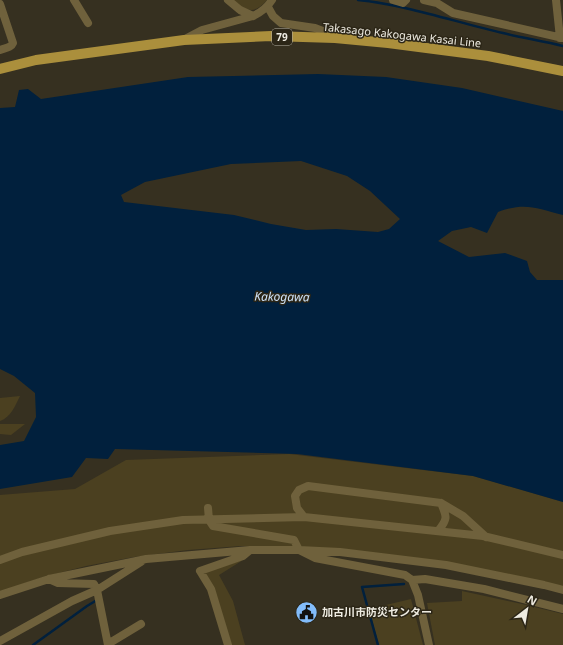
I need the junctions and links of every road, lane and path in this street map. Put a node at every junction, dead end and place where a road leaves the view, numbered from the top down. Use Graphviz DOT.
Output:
graph roads {
  1 [pos="74,0"];
  2 [pos="228,0"];
  3 [pos="393,0"];
  4 [pos="406,0"];
  5 [pos="424,0"];
  6 [pos="556,0"];
  7 [pos="270,3"];
  8 [pos="0,4"];
  9 [pos="253,16"];
  10 [pos="88,23"];
  11 [pos="335,38"];
  12 [pos="562,38"];
  13 [pos="184,40"];
  14 [pos="0,50"];
  15 [pos="0,69"];
  16 [pos="563,71"];
  17 [pos="441,503"];
  18 [pos="208,508"];
  19 [pos="304,517"];
  20 [pos="209,520"];
  21 [pos="438,532"];
  22 [pos="487,537"];
  23 [pos="250,550"];
  24 [pos="299,550"];
  25 [pos="563,555"];
  26 [pos="146,559"];
  27 [pos="0,560"];
  28 [pos="49,579"];
  29 [pos="412,580"];
  30 [pos="97,590"];
  31 [pos="563,590"];
  32 [pos="0,595"];
  33 [pos="563,609"];
  34 [pos="141,624"];
  35 [pos="0,641"];
  36 [pos="108,644"];
  37 [pos="228,645"];
  38 [pos="429,645"];
  1 -- 10 [label="street"];
  2 -- 9 [label="street"];
  3 -- 4 [label="street"];
  5 -- 12 [label="street"];
  6 -- 12 [label="street"];
  7 -- 9 [label="street"];
  7 -- 11 [label="street"];
  8 -- 14 [label="street"];
  9 -- 13 [label="street"];
  11 -- 13 [label="main road, Takasago Kakogawa Kasai Line / 79"];
  11 -- 16 [label="main road, Takasago Kakogawa Kasai Line / 79"];
  13 -- 15 [label="main road, Takasago Kakogawa Kasai Line / 79"];
  17 -- 19 [label="street"];
  17 -- 21 [label="street"];
  17 -- 22 [label="street"];
  18 -- 20 [label="street"];
  19 -- 20 [label="street"];
  19 -- 21 [label="street"];
  20 -- 24 [label="street"];
  20 -- 27 [label="street"];
  21 -- 22 [label="street"];
  22 -- 25 [label="street"];
  23 -- 24 [label="street"];
  23 -- 26 [label="street"];
  23 -- 37 [label="street"];
  24 -- 29 [label="street"];
  24 -- 31 [label="street"];
  26 -- 28 [label="street"];
  26 -- 30 [label="street"];
  28 -- 30 [label="street"];
  28 -- 32 [label="street"];
  29 -- 33 [label="street"];
  29 -- 38 [label="street"];
  30 -- 35 [label="street"];
  30 -- 36 [label="street"];
  34 -- 36 [label="street"];
}
